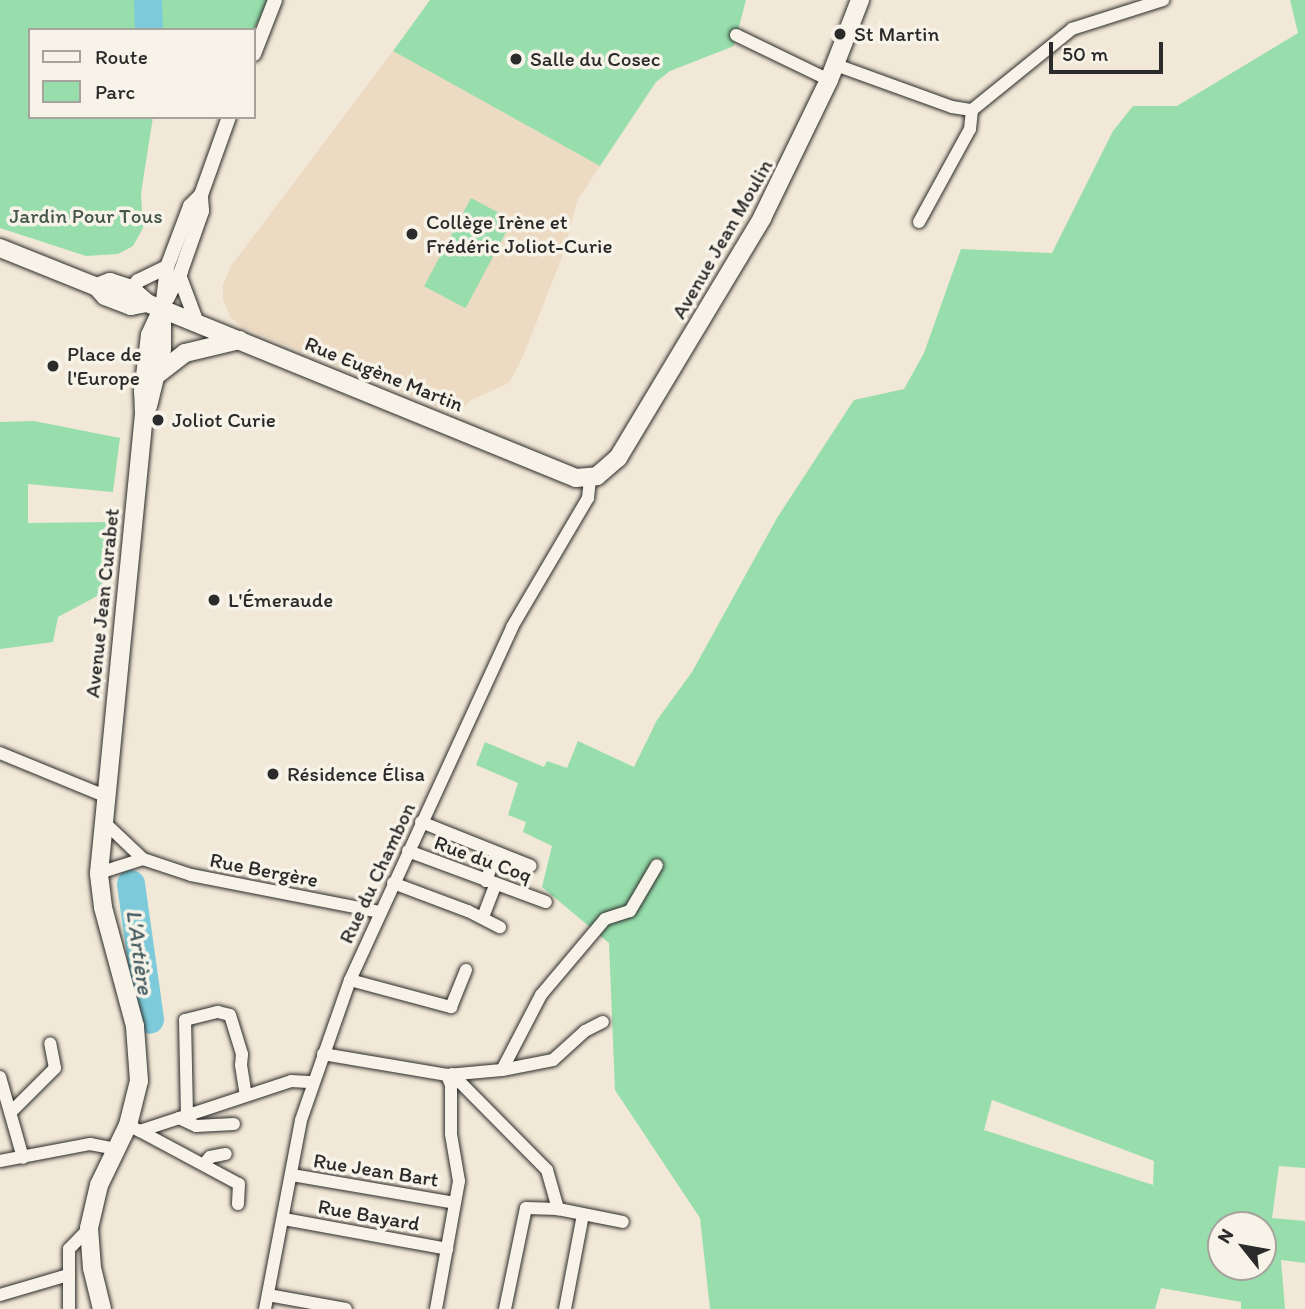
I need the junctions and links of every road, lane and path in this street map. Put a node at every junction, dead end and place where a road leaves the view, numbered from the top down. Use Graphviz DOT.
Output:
graph roads {
  1 [pos="275,0"];
  2 [pos="860,0"];
  3 [pos="1163,0"];
  4 [pos="736,35"];
  5 [pos="256,49"];
  6 [pos="832,72"];
  7 [pos="972,110"];
  8 [pos="228,119"];
  9 [pos="919,222"];
  10 [pos="0,248"];
  11 [pos="173,271"];
  12 [pos="97,287"];
  13 [pos="131,289"];
  14 [pos="154,306"];
  15 [pos="197,323"];
  16 [pos="239,340"];
  17 [pos="158,374"];
  18 [pos="145,415"];
  19 [pos="590,478"];
  20 [pos="0,754"];
  21 [pos="105,796"];
  22 [pos="103,821"];
  23 [pos="421,822"];
  24 [pos="408,851"];
  25 [pos="496,853"];
  26 [pos="143,859"];
  27 [pos="657,865"];
  28 [pos="531,866"];
  29 [pos="99,873"];
  30 [pos="393,883"];
  31 [pos="491,883"];
  32 [pos="546,902"];
  33 [pos="379,912"];
  34 [pos="483,917"];
  35 [pos="500,927"];
  36 [pos="466,970"];
  37 [pos="350,980"];
  38 [pos="603,1022"];
  39 [pos="50,1043"];
  40 [pos="323,1054"];
  41 [pos="502,1070"];
  42 [pos="449,1075"];
  43 [pos="0,1077"];
  44 [pos="313,1082"];
  45 [pos="246,1096"];
  46 [pos="183,1116"];
  47 [pos="8,1118"];
  48 [pos="234,1124"];
  49 [pos="134,1128"];
  50 [pos="117,1149"];
  51 [pos="226,1154"];
  52 [pos="23,1157"];
  53 [pos="0,1161"];
  54 [pos="204,1164"];
  55 [pos="292,1175"];
  56 [pos="455,1203"];
  57 [pos="238,1204"];
  58 [pos="558,1209"];
  59 [pos="583,1215"];
  60 [pos="284,1219"];
  61 [pos="623,1222"];
  62 [pos="89,1228"];
  63 [pos="447,1249"];
  64 [pos="68,1275"];
  65 [pos="0,1295"];
  66 [pos="268,1295"];
  67 [pos="69,1309"];
  68 [pos="102,1309"];
  69 [pos="265,1309"];
  70 [pos="346,1309"];
  71 [pos="436,1309"];
  72 [pos="505,1309"];
  73 [pos="565,1309"];
  1 -- 5 [label="street"];
  2 -- 6 [label="main road, Avenue Jean Moulin"];
  3 -- 7 [label="street"];
  4 -- 6 [label="street"];
  6 -- 7 [label="street"];
  6 -- 19 [label="main road, Avenue Jean Moulin"];
  7 -- 9 [label="street"];
  8 -- 11 [label="street"];
  10 -- 12 [label="main road"];
  11 -- 13 [label="street"];
  11 -- 14 [label="street"];
  11 -- 15 [label="street"];
  12 -- 13 [label="main road"];
  12 -- 14 [label="main road"];
  13 -- 14 [label="main road"];
  14 -- 15 [label="main road, Rue Eugène Martin"];
  14 -- 17 [label="main road, Avenue Jean Curabet"];
  14 -- 18 [label="main road, Avenue Jean Curabet"];
  15 -- 16 [label="main road, Rue Eugène Martin"];
  16 -- 17 [label="main road"];
  16 -- 19 [label="main road, Rue Eugène Martin"];
  17 -- 18 [label="main road, Avenue Jean Curabet"];
  18 -- 21 [label="main road, Avenue Jean Curabet"];
  19 -- 23 [label="street, Rue du Chambon"];
  20 -- 21 [label="street"];
  21 -- 22 [label="main road, Avenue Jean Curabet"];
  22 -- 26 [label="street, Rue Bergère"];
  22 -- 29 [label="main road, Avenue Jean Curabet"];
  23 -- 24 [label="street, Rue du Chambon"];
  23 -- 25 [label="street"];
  24 -- 30 [label="street, Rue du Chambon"];
  24 -- 31 [label="street, Rue du Coq"];
  25 -- 28 [label="street"];
  25 -- 31 [label="street"];
  26 -- 29 [label="street"];
  26 -- 33 [label="street, Rue Bergère"];
  27 -- 41 [label="street"];
  29 -- 49 [label="main road, Avenue Jean Curabet"];
  30 -- 33 [label="street, Rue du Chambon"];
  30 -- 34 [label="street"];
  31 -- 32 [label="street, Rue du Coq"];
  31 -- 34 [label="street"];
  33 -- 37 [label="street, Rue du Chambon"];
  34 -- 35 [label="street"];
  36 -- 37 [label="street"];
  37 -- 40 [label="street, Rue du Chambon"];
  38 -- 41 [label="street"];
  39 -- 47 [label="street"];
  40 -- 42 [label="street"];
  40 -- 44 [label="street, Rue du Chambon"];
  41 -- 42 [label="street"];
  42 -- 56 [label="street"];
  42 -- 58 [label="street"];
  43 -- 47 [label="street"];
  44 -- 45 [label="street"];
  44 -- 55 [label="street, Rue du Chambon"];
  45 -- 46 [label="street"];
  45 -- 46 [label="street"];
  46 -- 48 [label="street"];
  46 -- 49 [label="street"];
  47 -- 52 [label="street"];
  49 -- 50 [label="main road, Avenue Jean Curabet"];
  49 -- 54 [label="street"];
  50 -- 52 [label="street"];
  50 -- 62 [label="main road, Avenue Jean Curabet"];
  51 -- 54 [label="street"];
  52 -- 53 [label="street"];
  54 -- 57 [label="street"];
  55 -- 56 [label="street, Rue Jean Bart"];
  55 -- 60 [label="street, Rue du Chambon"];
  56 -- 63 [label="street"];
  58 -- 59 [label="street"];
  58 -- 72 [label="street"];
  59 -- 61 [label="street"];
  59 -- 73 [label="street"];
  60 -- 63 [label="street, Rue Bayard"];
  60 -- 66 [label="street, Rue du Chambon"];
  62 -- 64 [label="street"];
  62 -- 68 [label="main road, Avenue Jean Curabet"];
  63 -- 71 [label="street"];
  64 -- 65 [label="street"];
  64 -- 67 [label="street"];
  66 -- 69 [label="street, Rue du Chambon"];
  66 -- 70 [label="street"];
}
